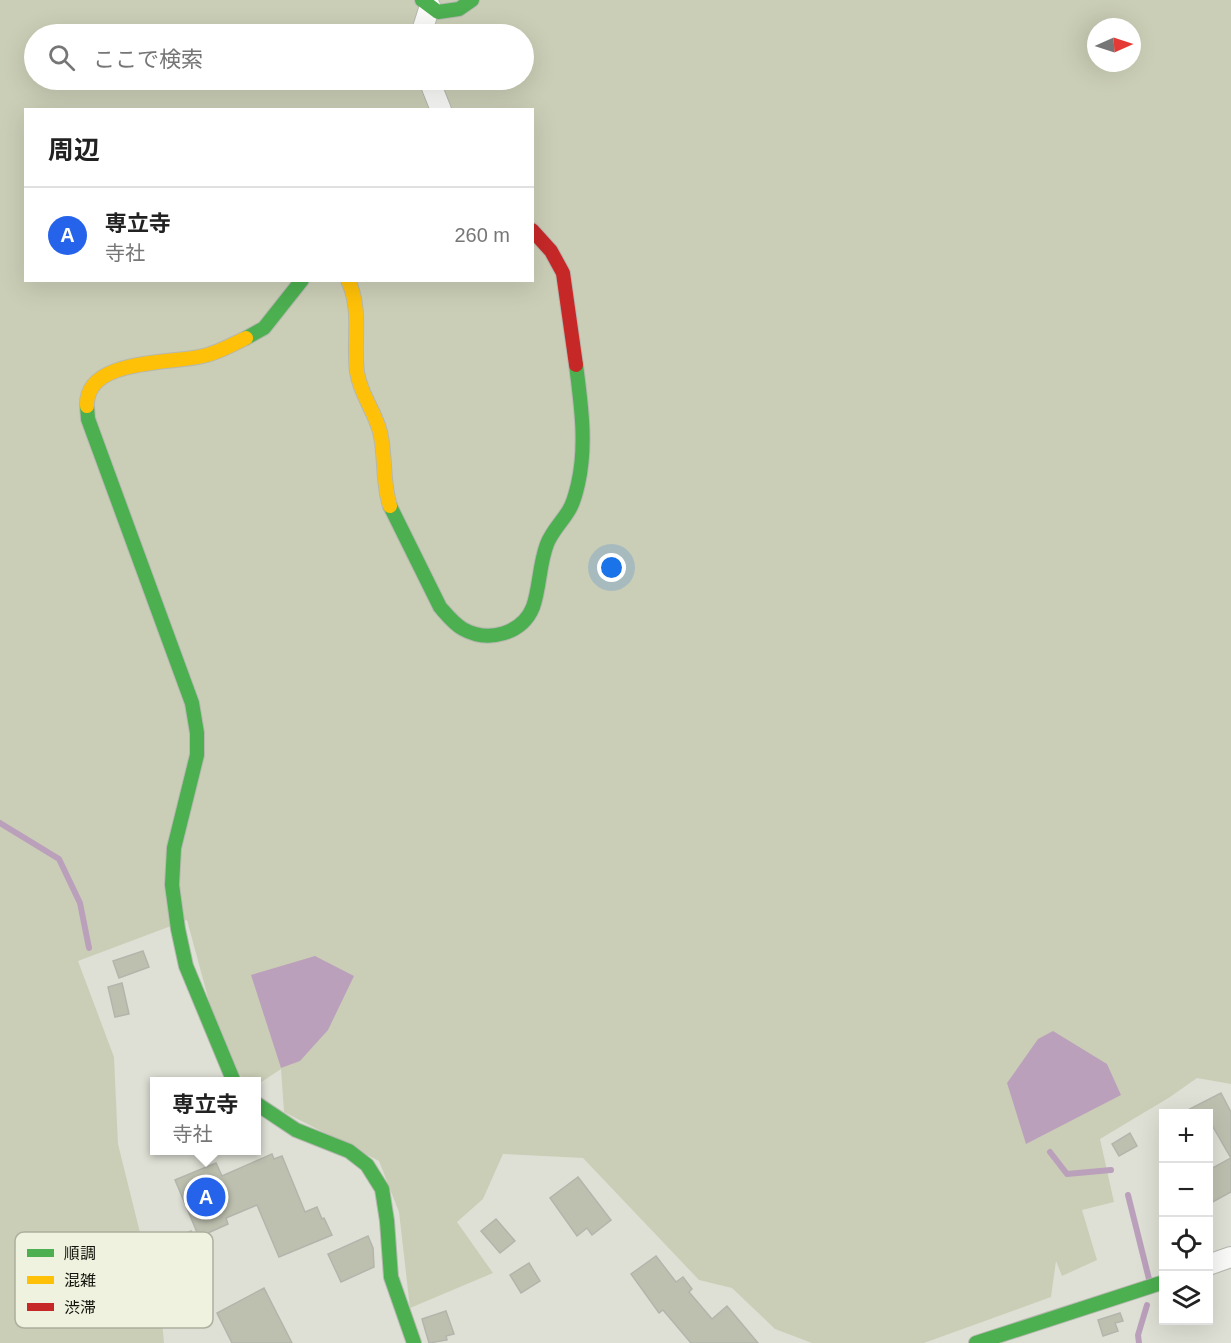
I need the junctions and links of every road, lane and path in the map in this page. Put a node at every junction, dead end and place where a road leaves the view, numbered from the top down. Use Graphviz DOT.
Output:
graph roads {
  1 [pos="472,0"];
  2 [pos="426,3"];
  3 [pos="423,24"];
  4 [pos="433,90"];
  5 [pos="440,108"];
  6 [pos="534,232"];
  7 [pos="300,282"];
  8 [pos="349,282"];
  9 [pos="232,1077"];
  10 [pos="261,1107"];
  11 [pos="1231,1257"];
  12 [pos="1213,1264"];
  13 [pos="1159,1284"];
  14 [pos="414,1343"];
  15 [pos="976,1343"];
  1 -- 2 [label="street"];
  2 -- 3 [label="street"];
  4 -- 5 [label="street"];
  6 -- 8 [label="street"];
  7 -- 9 [label="street"];
  10 -- 14 [label="street"];
  11 -- 12 [label="street"];
  13 -- 15 [label="street"];
}
